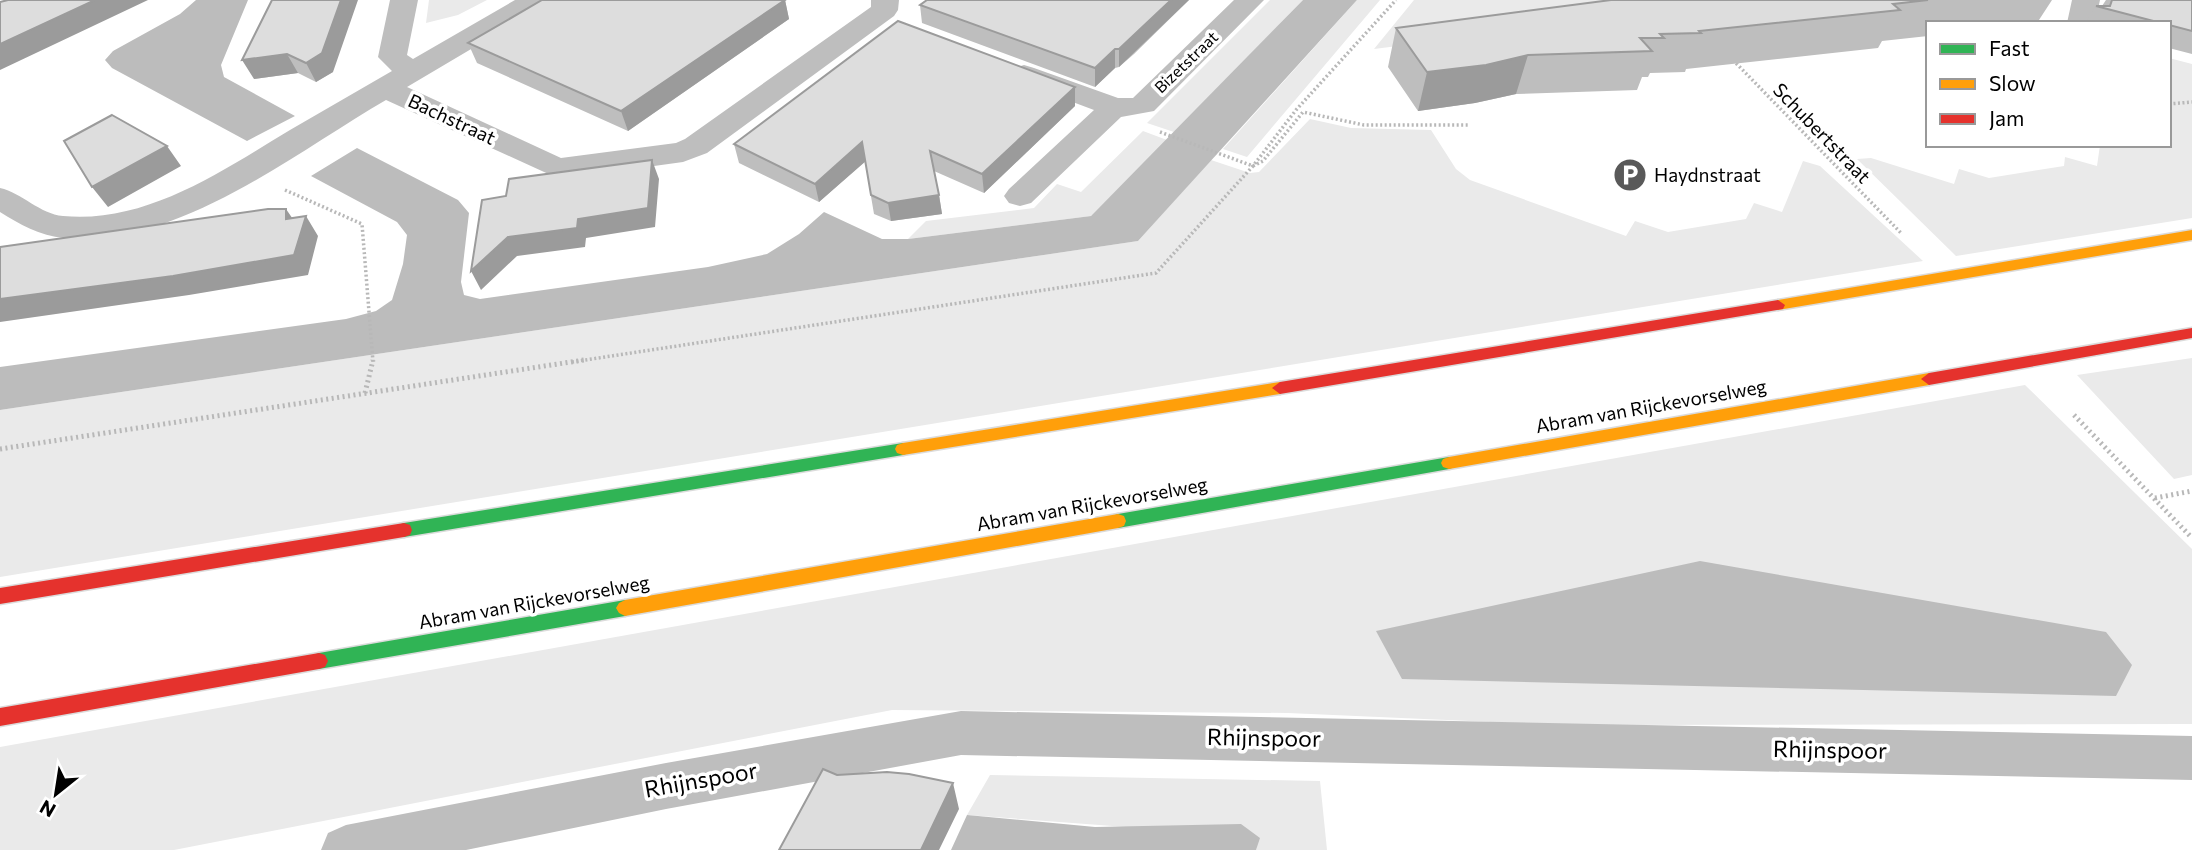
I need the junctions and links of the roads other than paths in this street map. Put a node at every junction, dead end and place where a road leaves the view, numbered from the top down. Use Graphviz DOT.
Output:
graph roads {
  1 [pos="404,0"];
  2 [pos="534,0"];
  3 [pos="1250,0"];
  4 [pos="2086,0"];
  5 [pos="886,14"];
  6 [pos="2081,21"];
  7 [pos="1000,65"];
  8 [pos="414,70"];
  9 [pos="385,88"];
  10 [pos="1114,107"];
  11 [pos="1020,196"];
  12 [pos="0,198"];
  13 [pos="2192,235"];
  14 [pos="2192,333"];
  15 [pos="0,596"];
  16 [pos="0,717"];
  17 [pos="2192,758"];
  18 [pos="346,850"];
  1 -- 8 [label="street"];
  2 -- 8 [label="street"];
  3 -- 10 [label="street, Bizetstraat"];
  4 -- 6 [label="street"];
  5 -- 9 [label="street, Bachstraat"];
  7 -- 10 [label="street"];
  8 -- 9 [label="street"];
  9 -- 12 [label="street, Bachstraat"];
  10 -- 11 [label="street"];
  13 -- 15 [label="highway"];
  14 -- 16 [label="highway, Abram van Rijckevorselweg"];
  17 -- 18 [label="street, Rhijnspoor"];
}
